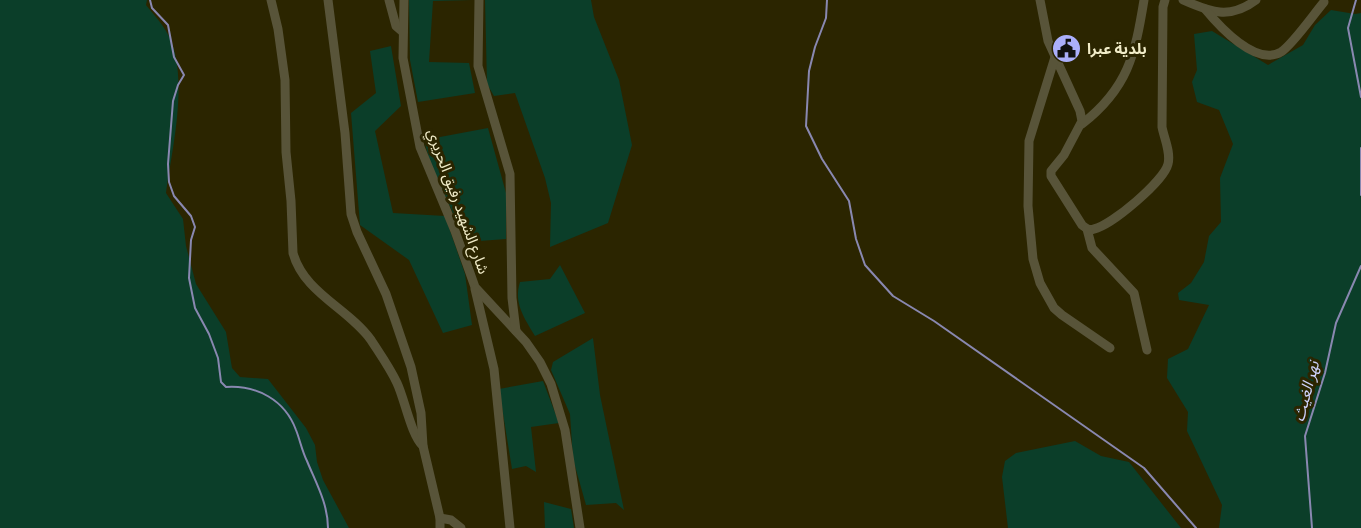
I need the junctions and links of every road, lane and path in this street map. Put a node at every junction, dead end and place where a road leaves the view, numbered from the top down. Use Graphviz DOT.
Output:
graph roads {
  1 [pos="271,0"];
  2 [pos="328,0"];
  3 [pos="389,0"];
  4 [pos="404,0"];
  5 [pos="479,0"];
  6 [pos="1040,0"];
  7 [pos="1144,0"];
  8 [pos="1165,0"];
  9 [pos="1182,0"];
  10 [pos="1256,0"];
  11 [pos="1324,2"];
  12 [pos="1205,9"];
  13 [pos="403,32"];
  14 [pos="1055,57"];
  15 [pos="1082,124"];
  16 [pos="1087,229"];
  17 [pos="475,287"];
  18 [pos="516,331"];
  19 [pos="1110,348"];
  20 [pos="1148,350"];
  21 [pos="423,446"];
  22 [pos="440,523"];
  23 [pos="461,528"];
  24 [pos="510,528"];
  25 [pos="580,528"];
  1 -- 21 [label="street"];
  2 -- 21 [label="street"];
  3 -- 13 [label="street"];
  4 -- 13 [label="street, شارع الشهيد رفيق الحريري"];
  5 -- 18 [label="street"];
  6 -- 14 [label="street"];
  7 -- 15 [label="street"];
  8 -- 16 [label="street"];
  9 -- 12 [label="street"];
  10 -- 12 [label="street"];
  11 -- 12 [label="street"];
  13 -- 17 [label="street, شارع الشهيد رفيق الحريري"];
  14 -- 15 [label="street"];
  14 -- 19 [label="street"];
  15 -- 16 [label="street"];
  16 -- 20 [label="street"];
  17 -- 18 [label="street, شارع الشهيد رفيق الحريري"];
  17 -- 24 [label="street"];
  18 -- 25 [label="street, شارع الشهيد رفيق الحريري"];
  21 -- 22 [label="street"];
  22 -- 23 [label="street"];
}
